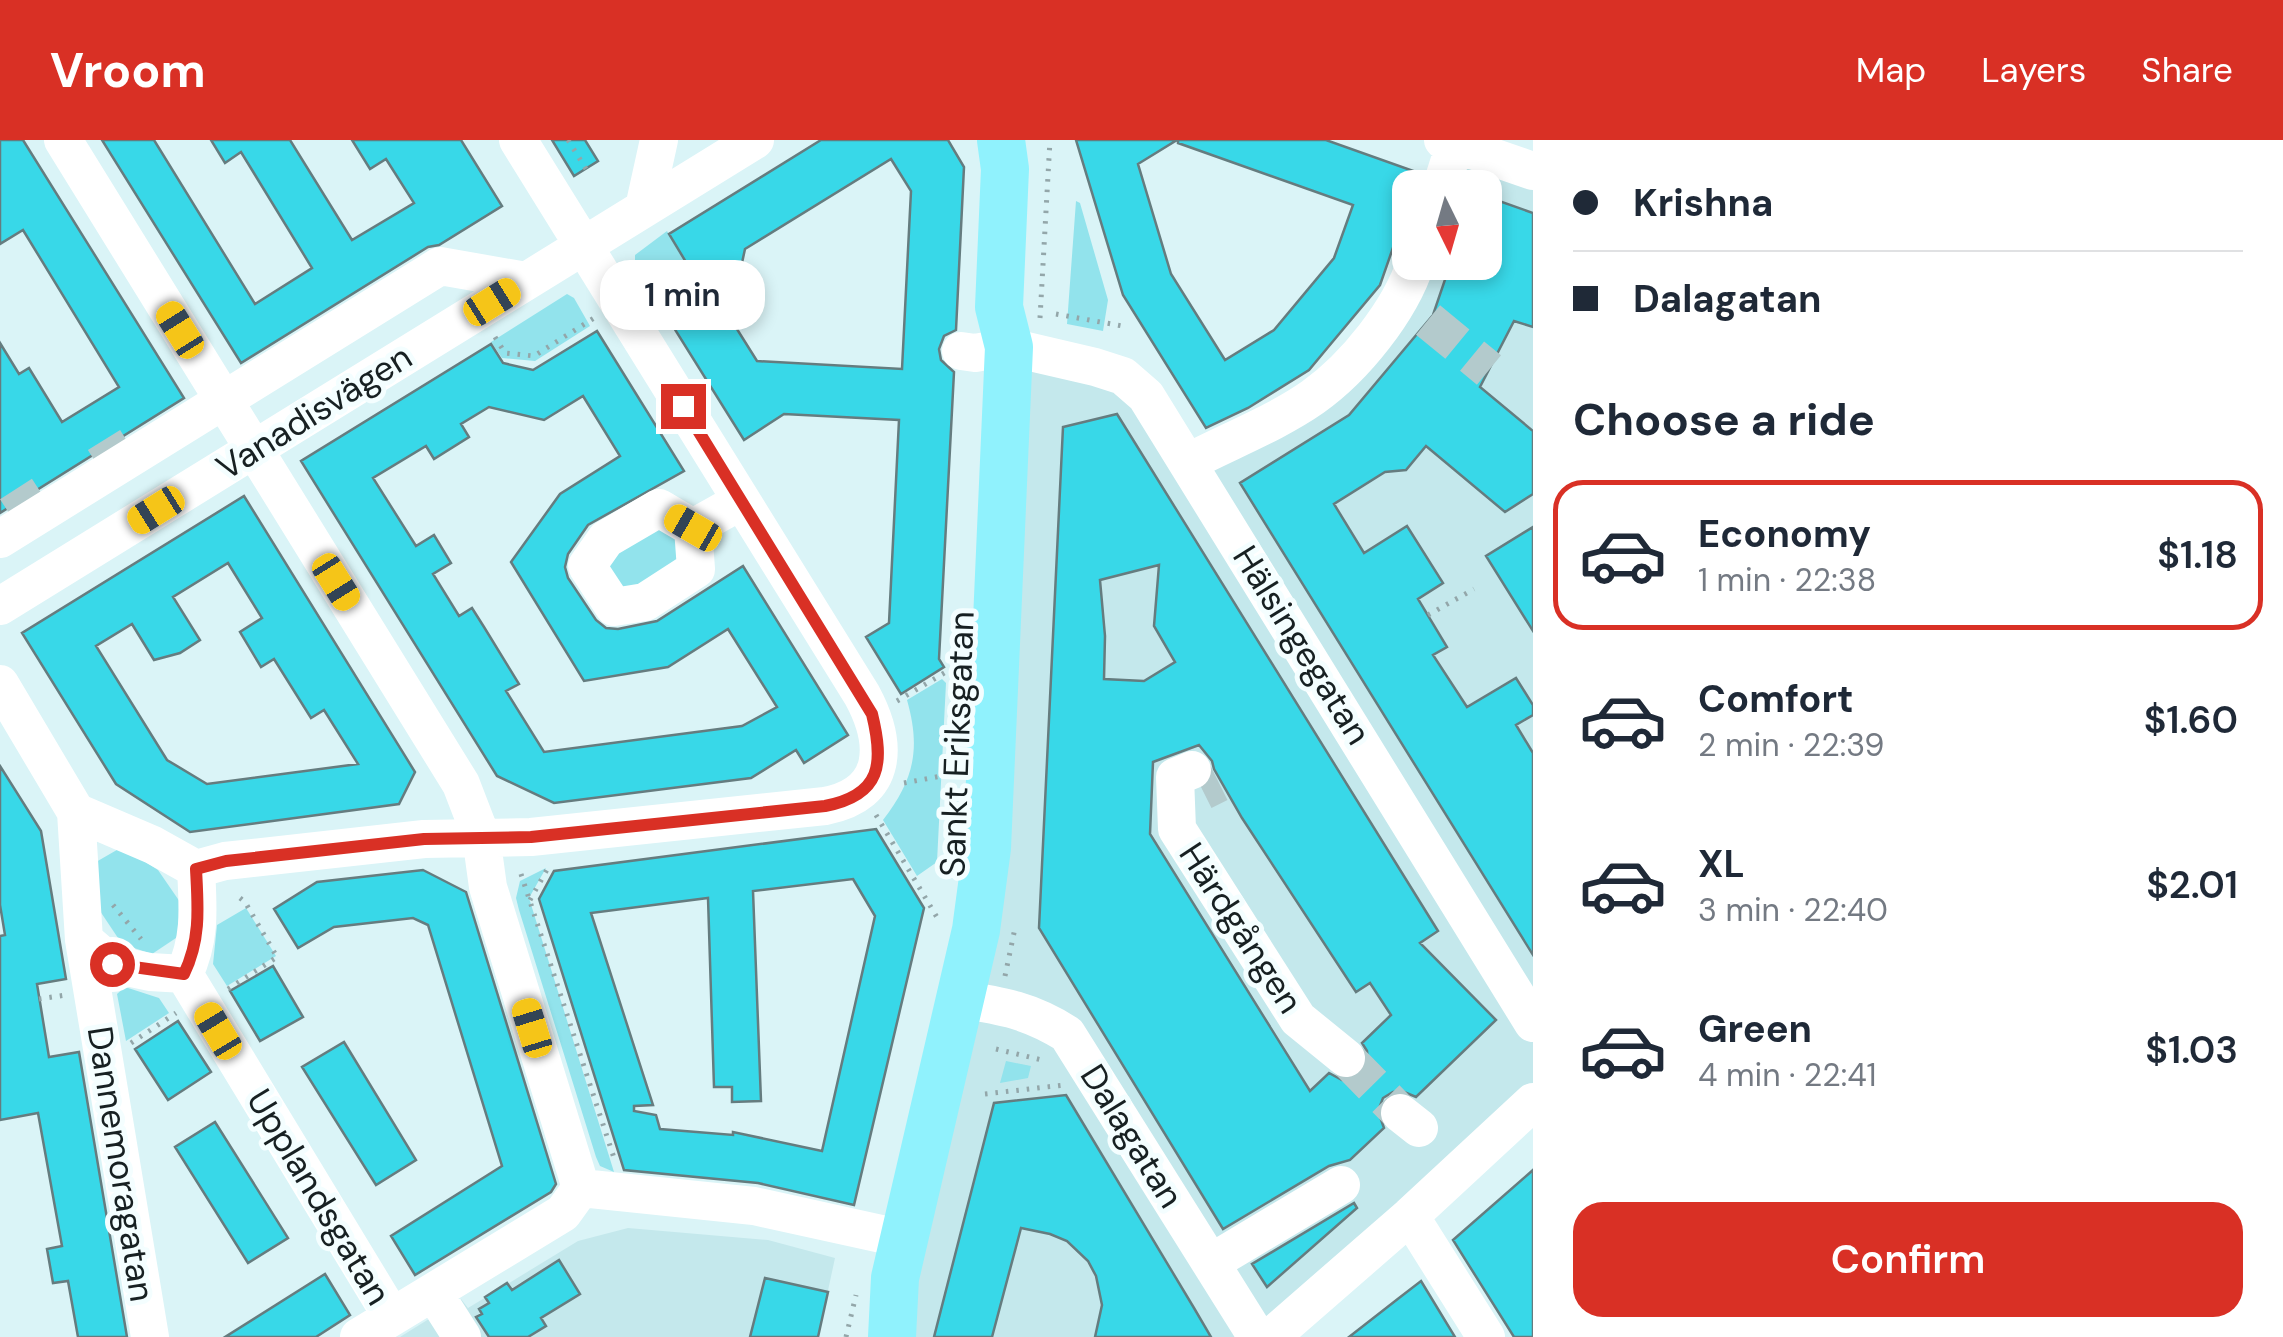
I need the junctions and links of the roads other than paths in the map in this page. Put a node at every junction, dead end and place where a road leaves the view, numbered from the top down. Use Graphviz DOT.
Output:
graph roads {
  1 [pos="62,140"];
  2 [pos="518,140"];
  3 [pos="660,140"];
  4 [pos="755,140"];
  5 [pos="1001,140"];
  6 [pos="1036,140"];
  7 [pos="1449,142"];
  8 [pos="1444,170"];
  9 [pos="1533,171"];
  10 [pos="644,208"];
  11 [pos="583,246"];
  12 [pos="526,281"];
  13 [pos="1415,293"];
  14 [pos="1008,347"];
  15 [pos="961,351"];
  16 [pos="224,401"];
  17 [pos="254,449"];
  18 [pos="1189,462"];
  19 [pos="742,501"];
  20 [pos="693,528"];
  21 [pos="0,539"];
  22 [pos="0,606"];
  23 [pos="0,684"];
  24 [pos="10,726"];
  25 [pos="1187,783"];
  26 [pos="76,812"];
  27 [pos="481,836"];
  28 [pos="196,869"];
  29 [pos="84,940"];
  30 [pos="167,973"];
  31 [pos="958,999"];
  32 [pos="1529,1027"];
  33 [pos="1346,1058"];
  34 [pos="1533,1102"];
  35 [pos="1341,1185"];
  36 [pos="581,1188"];
  37 [pos="1410,1216"];
  38 [pos="1212,1262"];
  39 [pos="886,1267"];
  40 [pos="434,1293"];
  41 [pos="392,1316"];
  42 [pos="150,1337"];
  43 [pos="359,1337"];
  44 [pos="462,1337"];
  45 [pos="864,1337"];
  46 [pos="892,1337"];
  47 [pos="1256,1337"];
  48 [pos="1270,1337"];
  49 [pos="1486,1337"];
  1 -- 16 [label="street"];
  2 -- 11 [label="street"];
  3 -- 10 [label="street"];
  4 -- 10 [label="street, Vanadisvägen"];
  5 -- 14 [label="main road, Sankt Eriksgatan"];
  6 -- 14 [label="main road, Sankt Eriksgatan"];
  7 -- 8 [label="street"];
  7 -- 9 [label="street"];
  10 -- 11 [label="street, Vanadisvägen"];
  11 -- 12 [label="street, Vanadisvägen"];
  11 -- 19 [label="street"];
  12 -- 16 [label="street, Vanadisvägen"];
  12 -- 17 [label="street, Vanadisvägen"];
  13 -- 18 [label="street"];
  14 -- 15 [label="street, Hälsingegatan"];
  14 -- 18 [label="street, Hälsingegatan"];
  14 -- 31 [label="main road, Sankt Eriksgatan"];
  16 -- 17 [label="street"];
  16 -- 21 [label="street, Vanadisvägen"];
  17 -- 22 [label="street, Vanadisvägen"];
  17 -- 27 [label="street"];
  18 -- 32 [label="street, Hälsingegatan"];
  19 -- 20 [label="street"];
  19 -- 27 [label="street"];
  23 -- 24 [label="street"];
  24 -- 26 [label="street"];
  25 -- 33 [label="street, Härdgången"];
  26 -- 28 [label="street"];
  26 -- 29 [label="street, Dannemoragatan"];
  27 -- 28 [label="street"];
  27 -- 36 [label="street"];
  28 -- 30 [label="street"];
  29 -- 30 [label="street"];
  29 -- 42 [label="street, Dannemoragatan"];
  30 -- 41 [label="street, Upplandsgatan"];
  31 -- 38 [label="street, Dalagatan"];
  31 -- 39 [label="main road, Sankt Eriksgatan"];
  34 -- 37 [label="street"];
  35 -- 38 [label="street"];
  36 -- 39 [label="street"];
  36 -- 40 [label="street, Upplandsgatan"];
  37 -- 48 [label="street"];
  37 -- 49 [label="street"];
  38 -- 47 [label="street, Dalagatan"];
  39 -- 45 [label="main road, Sankt Eriksgatan"];
  39 -- 46 [label="main road, Sankt Eriksgatan"];
  40 -- 41 [label="street, Upplandsgatan"];
  40 -- 44 [label="street"];
  41 -- 43 [label="street, Upplandsgatan"];
}
